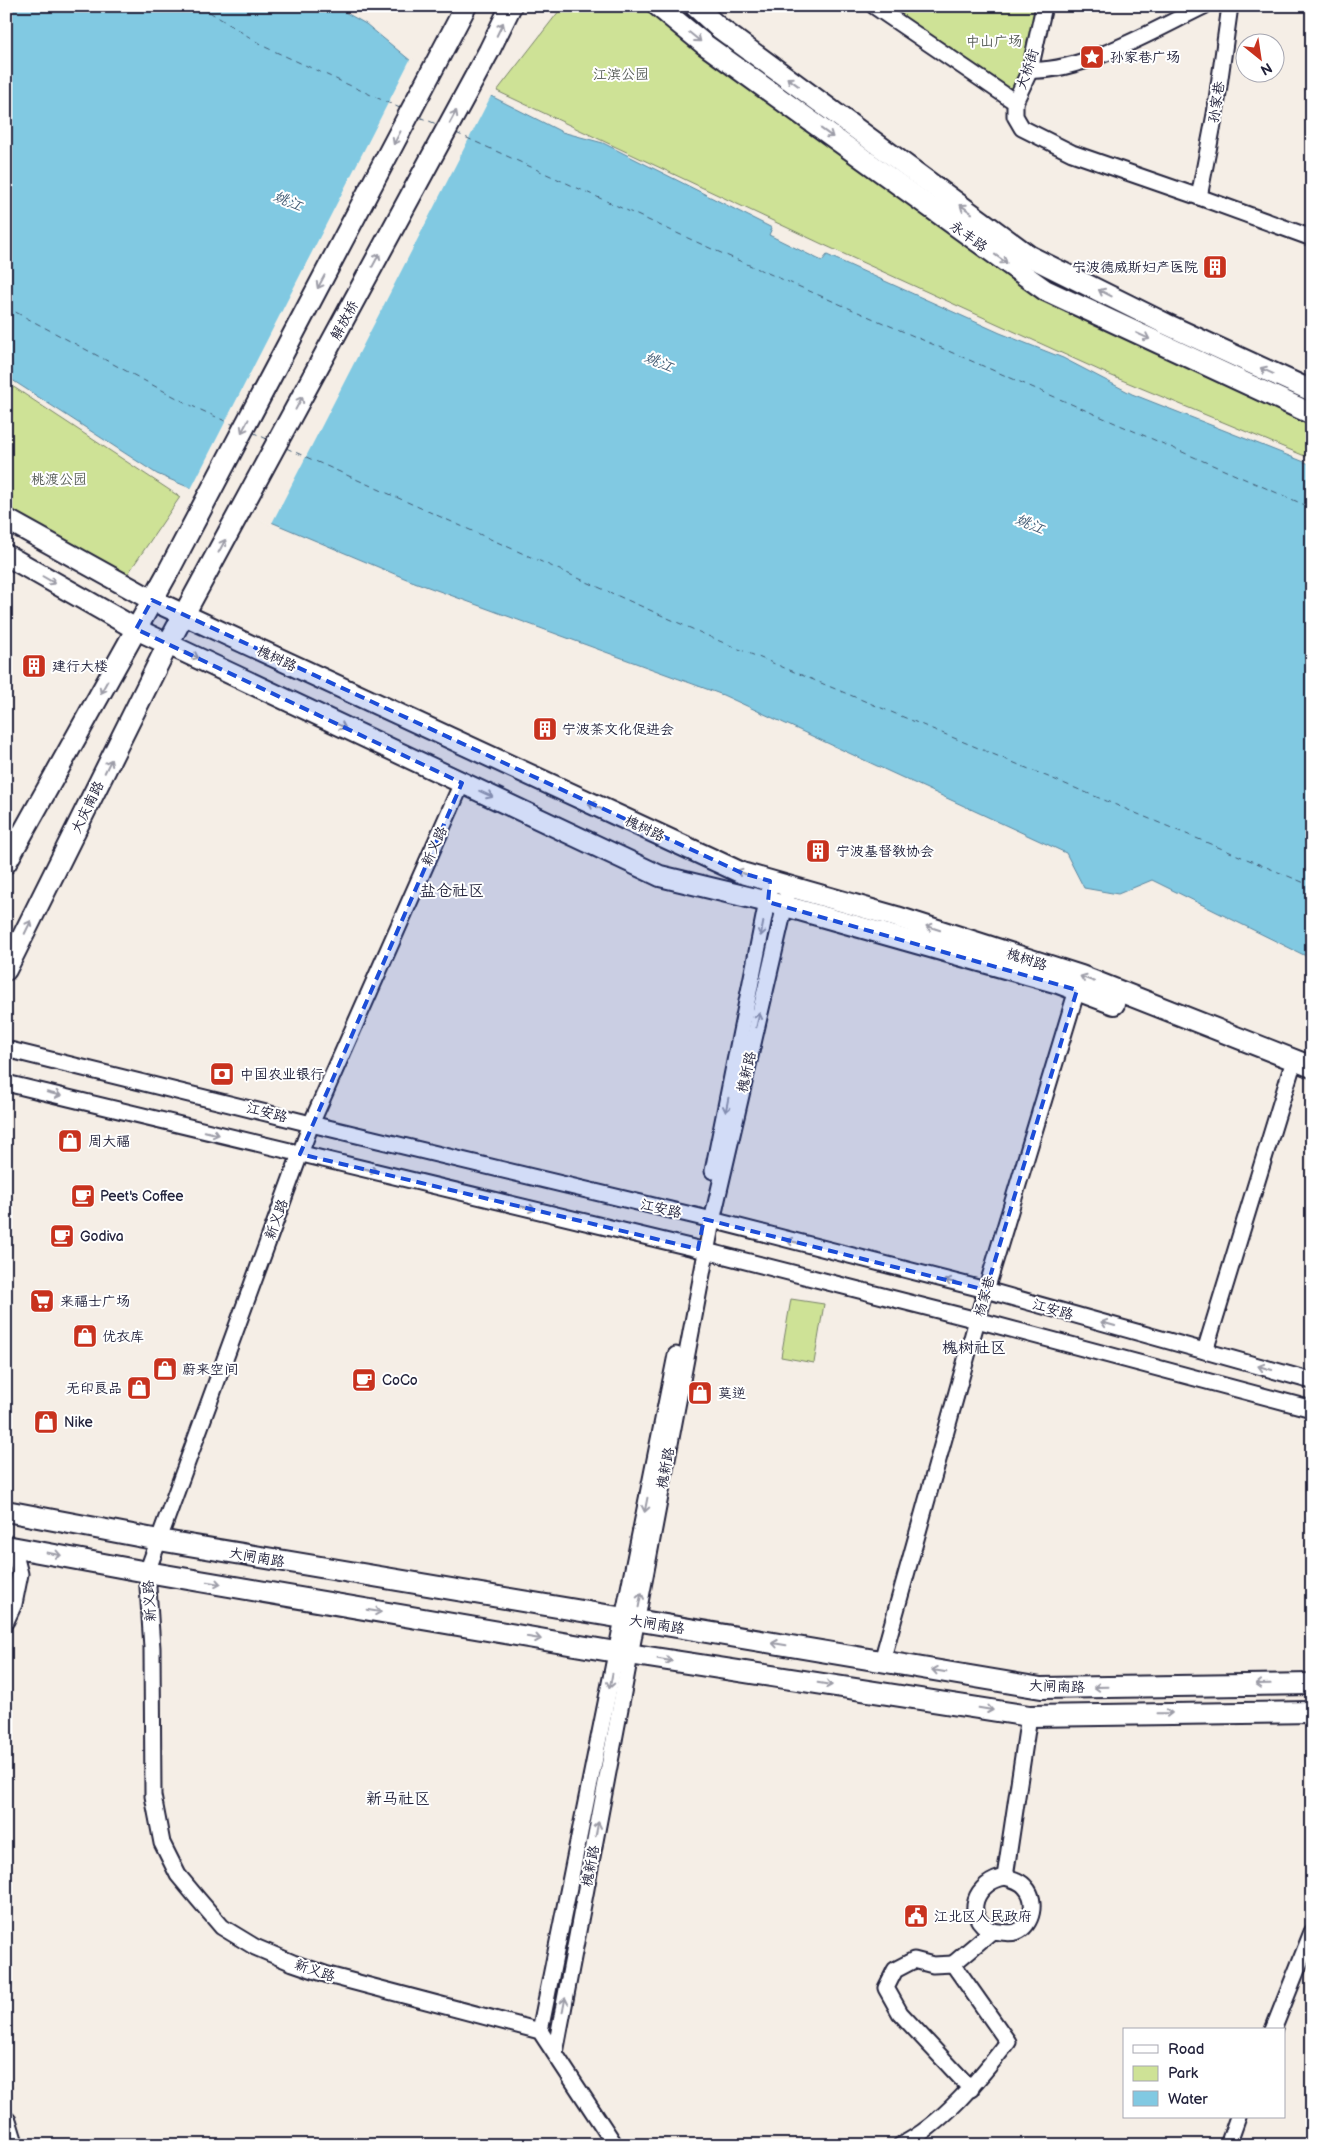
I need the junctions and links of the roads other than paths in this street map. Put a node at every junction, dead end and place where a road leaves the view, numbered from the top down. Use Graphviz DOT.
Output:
graph roads {
  1 [pos="466,6"];
  2 [pos="511,6"];
  3 [pos="658,6"];
  4 [pos="695,6"];
  5 [pos="874,6"];
  6 [pos="1044,6"];
  7 [pos="1204,6"];
  8 [pos="1230,6"];
  9 [pos="1030,70"];
  10 [pos="1015,102"];
  11 [pos="1199,197"];
  12 [pos="1312,238"];
  13 [pos="1312,391"];
  14 [pos="1312,414"];
  15 [pos="6,519"];
  16 [pos="6,556"];
  17 [pos="152,600"];
  18 [pos="184,615"];
  19 [pos="136,629"];
  20 [pos="168,644"];
  21 [pos="462,783"];
  22 [pos="6,863"];
  23 [pos="779,883"];
  24 [pos="776,904"];
  25 [pos="6,970"];
  26 [pos="1077,990"];
  27 [pos="6,1049"];
  28 [pos="1312,1068"];
  29 [pos="1291,1070"];
  30 [pos="1312,1079"];
  31 [pos="6,1083"];
  32 [pos="311,1124"];
  33 [pos="300,1154"];
  34 [pos="708,1219"];
  35 [pos="702,1250"];
  36 [pos="986,1290"];
  37 [pos="977,1320"];
  38 [pos="1205,1351"];
  39 [pos="1312,1381"];
  40 [pos="1312,1410"];
  41 [pos="6,1511"];
  42 [pos="159,1540"];
  43 [pos="10,1546"];
  44 [pos="146,1572"];
  45 [pos="630,1619"];
  46 [pos="6,1621"];
  47 [pos="623,1653"];
  48 [pos="882,1661"];
  49 [pos="1312,1684"];
  50 [pos="1312,1712"];
  51 [pos="1029,1716"];
  52 [pos="1005,1877"];
  53 [pos="992,1931"];
  54 [pos="1312,1932"];
  55 [pos="953,1964"];
  56 [pos="1274,2028"];
  57 [pos="540,2031"];
  58 [pos="555,2053"];
  59 [pos="971,2089"];
  60 [pos="1238,2118"];
  61 [pos="6,2122"];
  62 [pos="13,2145"];
  63 [pos="615,2145"];
  64 [pos="901,2145"];
  65 [pos="1228,2145"];
  1 -- 17 [label="main road, one-way"];
  18 -- 2 [label="main road, 解放桥, one-way"];
  3 -- 14 [label="main road, 永丰路, one-way"];
  13 -- 4 [label="main road, 永丰路, one-way"];
  5 -- 10 [label="street"];
  6 -- 9 [label="street, 大桥街"];
  7 -- 9 [label="street"];
  8 -- 11 [label="street, 孙家巷"];
  9 -- 10 [label="street, 大桥街"];
  10 -- 11 [label="street"];
  11 -- 12 [label="street"];
  15 -- 17 [label="main road, 槐树路"];
  16 -- 19 [label="main road, 槐树路, one-way"];
  17 -- 18 [label="main road, 槐树路"];
  17 -- 19 [label="main road"];
  18 -- 20 [label="main road, 大庆南路"];
  23 -- 18 [label="main road, 槐树路, one-way"];
  19 -- 20 [label="main road, 槐树路"];
  19 -- 22 [label="main road, one-way"];
  20 -- 21 [label="main road, 槐树路, one-way"];
  25 -- 20 [label="main road, 大庆南路, one-way"];
  21 -- 24 [label="main road, 槐树路, one-way"];
  21 -- 32 [label="street, 新义路"];
  23 -- 24 [label="street, 槐新路"];
  28 -- 23 [label="main road, 槐树路, one-way"];
  24 -- 26 [label="main road, 槐树路"];
  24 -- 34 [label="street, 槐新路"];
  26 -- 29 [label="main road, 槐树路"];
  26 -- 36 [label="street, 杨家巷"];
  27 -- 32 [label="street, 江安路"];
  29 -- 30 [label="main road, 槐树路"];
  29 -- 38 [label="street"];
  31 -- 33 [label="street, one-way"];
  32 -- 33 [label="street, 新义路"];
  32 -- 34 [label="street, 江安路"];
  33 -- 35 [label="street, one-way"];
  33 -- 42 [label="street, 新义路"];
  34 -- 35 [label="street, 槐新路"];
  36 -- 34 [label="street, 江安路, one-way"];
  35 -- 37 [label="street"];
  35 -- 45 [label="street, 槐新路"];
  36 -- 37 [label="street, 杨家巷"];
  38 -- 36 [label="street, 江安路, one-way"];
  37 -- 40 [label="street"];
  37 -- 48 [label="street, 杨家巷"];
  39 -- 38 [label="street, 江安路, one-way"];
  41 -- 42 [label="main road, 大闸南路"];
  42 -- 44 [label="street, 新义路"];
  42 -- 45 [label="main road, 大闸南路"];
  43 -- 44 [label="main road, 大闸南路, one-way"];
  43 -- 46 [label="street"];
  44 -- 47 [label="main road, 大闸南路, one-way"];
  44 -- 57 [label="street, 新义路"];
  45 -- 47 [label="street, 槐新路"];
  48 -- 45 [label="main road, 大闸南路, one-way"];
  47 -- 51 [label="main road, 大闸南路, one-way"];
  47 -- 57 [label="street, 槐新路, one-way"];
  58 -- 47 [label="street, 槐新路, one-way"];
  49 -- 48 [label="main road, 大闸南路, one-way"];
  51 -- 50 [label="main road, 大闸南路, one-way"];
  51 -- 52 [label="street"];
  52 -- 53 [label="street"];
  52 -- 53 [label="street"];
  53 -- 55 [label="street"];
  54 -- 56 [label="street"];
  55 -- 59 [label="street"];
  55 -- 59 [label="street"];
  57 -- 58 [label="street"];
  58 -- 63 [label="street"];
  59 -- 64 [label="street"];
  60 -- 65 [label="street"];
  61 -- 62 [label="main road"];
}
